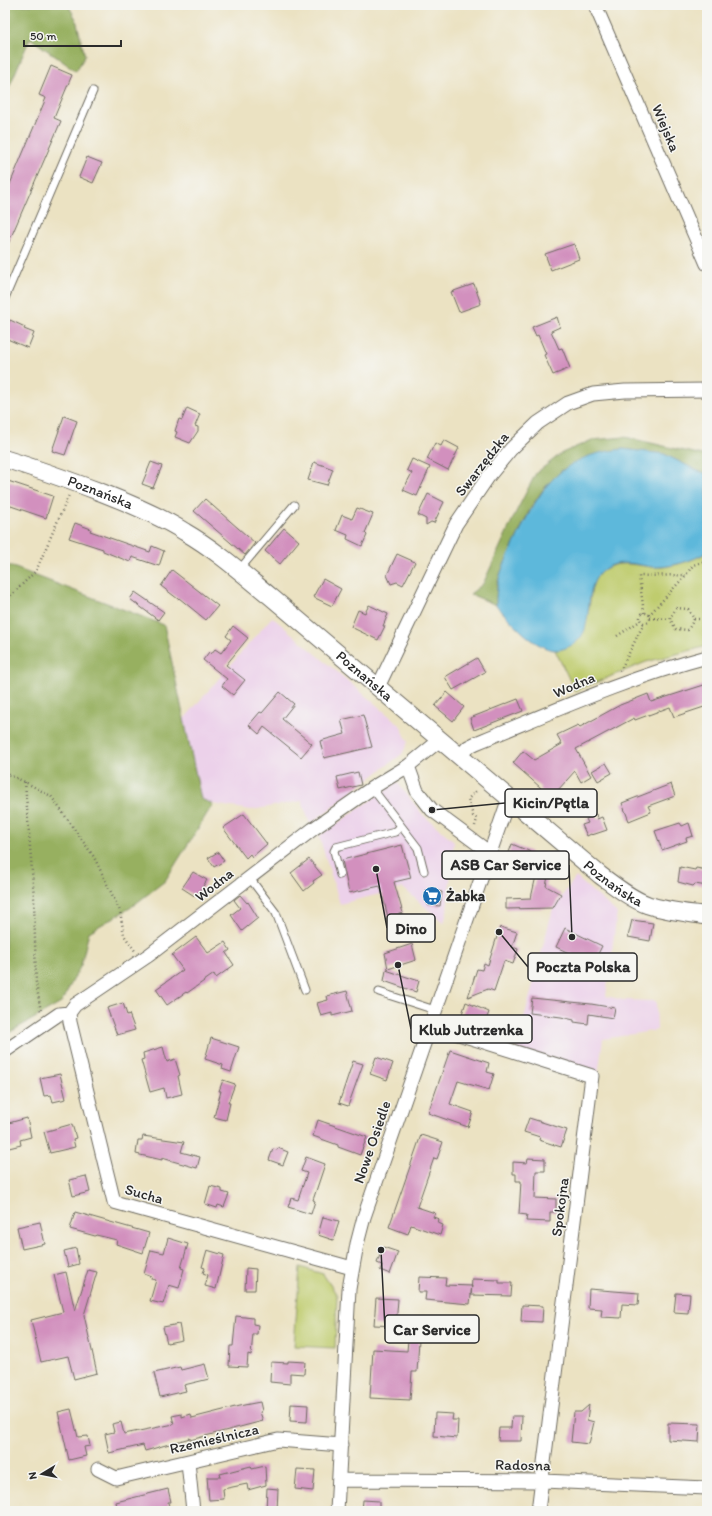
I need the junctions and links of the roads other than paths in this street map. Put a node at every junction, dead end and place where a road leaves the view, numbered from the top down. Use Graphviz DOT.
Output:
graph roads {
  1 [pos="595,5"];
  2 [pos="93,91"];
  3 [pos="707,264"];
  4 [pos="5,298"];
  5 [pos="707,390"];
  6 [pos="5,459"];
  7 [pos="294,505"];
  8 [pos="239,570"];
  9 [pos="707,657"];
  10 [pos="378,687"];
  11 [pos="440,740"];
  12 [pos="460,756"];
  13 [pos="408,766"];
  14 [pos="372,788"];
  15 [pos="509,798"];
  16 [pos="401,826"];
  17 [pos="490,853"];
  18 [pos="424,871"];
  19 [pos="340,875"];
  20 [pos="249,877"];
  21 [pos="707,916"];
  22 [pos="305,990"];
  23 [pos="379,992"];
  24 [pos="435,1010"];
  25 [pos="70,1013"];
  26 [pos="430,1025"];
  27 [pos="5,1050"];
  28 [pos="352,1268"];
  29 [pos="340,1445"];
  30 [pos="188,1462"];
  31 [pos="98,1469"];
  32 [pos="339,1480"];
  33 [pos="543,1480"];
  34 [pos="707,1488"];
  35 [pos="193,1511"];
  36 [pos="337,1511"];
  37 [pos="538,1511"];
  1 -- 3 [label="street, Wiejska"];
  2 -- 4 [label="lane"];
  5 -- 10 [label="street, Swarzędzka"];
  6 -- 8 [label="street, Poznańska"];
  7 -- 8 [label="lane"];
  8 -- 10 [label="street, Poznańska"];
  9 -- 12 [label="street, Wodna"];
  10 -- 11 [label="street, Poznańska"];
  11 -- 12 [label="street, Poznańska"];
  11 -- 13 [label="street, Wodna"];
  12 -- 15 [label="street, Poznańska"];
  13 -- 14 [label="street, Wodna"];
  13 -- 17 [label="street"];
  14 -- 16 [label="lane"];
  14 -- 20 [label="street, Wodna"];
  15 -- 17 [label="street, Nowe Osiedle"];
  15 -- 21 [label="street, Poznańska"];
  16 -- 18 [label="lane"];
  16 -- 19 [label="lane"];
  17 -- 24 [label="street, Nowe Osiedle"];
  20 -- 22 [label="lane"];
  20 -- 25 [label="street, Wodna"];
  23 -- 24 [label="lane"];
  24 -- 26 [label="street, Nowe Osiedle"];
  25 -- 27 [label="street, Wodna"];
  25 -- 28 [label="street, Sucha"];
  26 -- 28 [label="street, Nowe Osiedle"];
  26 -- 33 [label="street, Spokojna"];
  28 -- 29 [label="street, Nowe Osiedle"];
  29 -- 30 [label="street, Rzemieślnicza"];
  29 -- 32 [label="street, Nowe Osiedle"];
  30 -- 31 [label="street, Rzemieślnicza"];
  30 -- 35 [label="street"];
  32 -- 33 [label="street, Radosna"];
  32 -- 36 [label="street, Nowe Osiedle"];
  33 -- 34 [label="street, Radosna"];
  33 -- 37 [label="street, Spokojna"];
}
